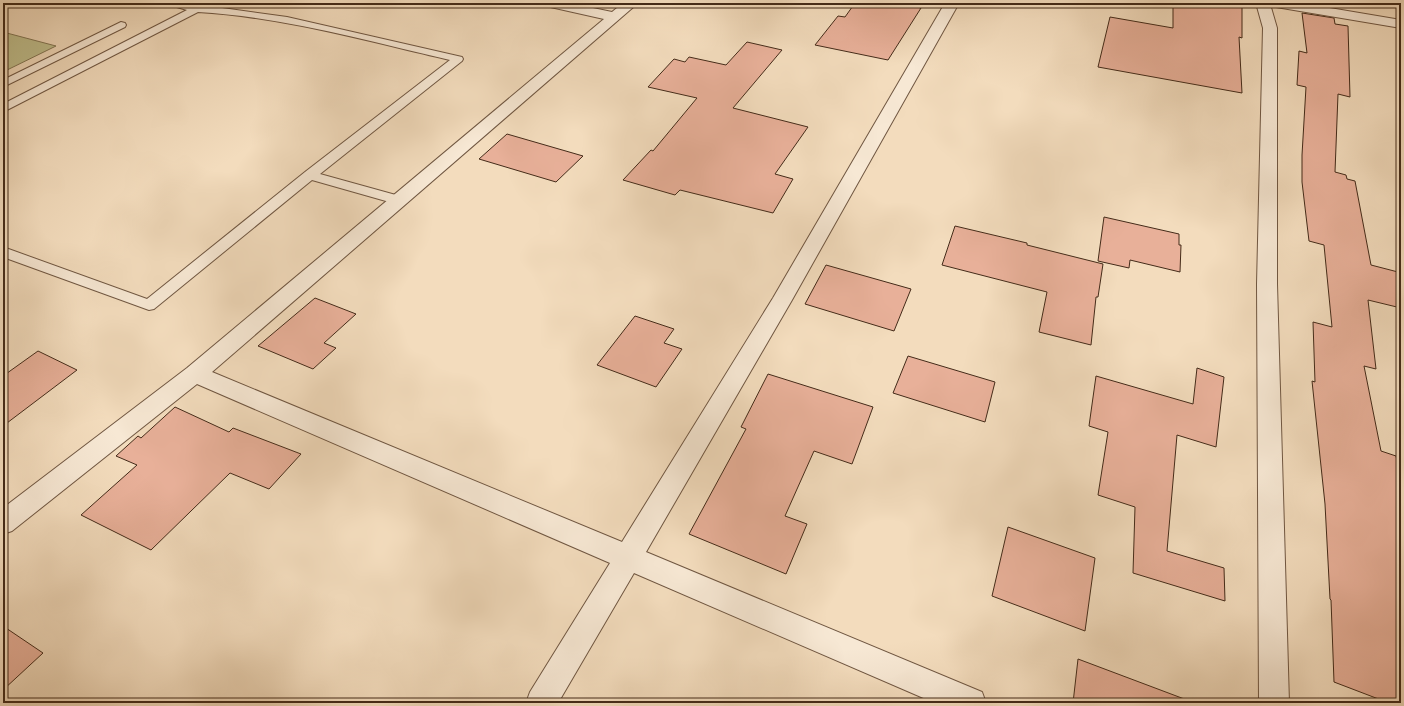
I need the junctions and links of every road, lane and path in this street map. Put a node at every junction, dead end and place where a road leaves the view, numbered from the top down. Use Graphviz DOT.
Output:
graph roads {
  1 [pos="173,3"];
  2 [pos="551,3"];
  3 [pos="631,3"];
  4 [pos="952,3"];
  5 [pos="1263,3"];
  6 [pos="1276,3"];
  7 [pos="196,9"];
  8 [pos="615,17"];
  9 [pos="1401,24"];
  10 [pos="120,25"];
  11 [pos="3,84"];
  12 [pos="3,109"];
  13 [pos="310,175"];
  14 [pos="398,200"];
  15 [pos="3,252"];
  16 [pos="195,374"];
  17 [pos="3,523"];
  18 [pos="628,557"];
  19 [pos="541,703"];
  20 [pos="971,703"];
  21 [pos="1274,703"];
  1 -- 7 [label="lane"];
  2 -- 8 [label="street"];
  3 -- 8 [label="street"];
  4 -- 18 [label="street"];
  5 -- 21 [label="street"];
  6 -- 9 [label="street"];
  7 -- 12 [label="lane"];
  7 -- 13 [label="lane"];
  8 -- 14 [label="street"];
  10 -- 11 [label="lane"];
  13 -- 14 [label="lane"];
  13 -- 15 [label="lane"];
  14 -- 16 [label="street"];
  16 -- 17 [label="street"];
  16 -- 18 [label="street"];
  18 -- 19 [label="street"];
  18 -- 20 [label="street"];
}
